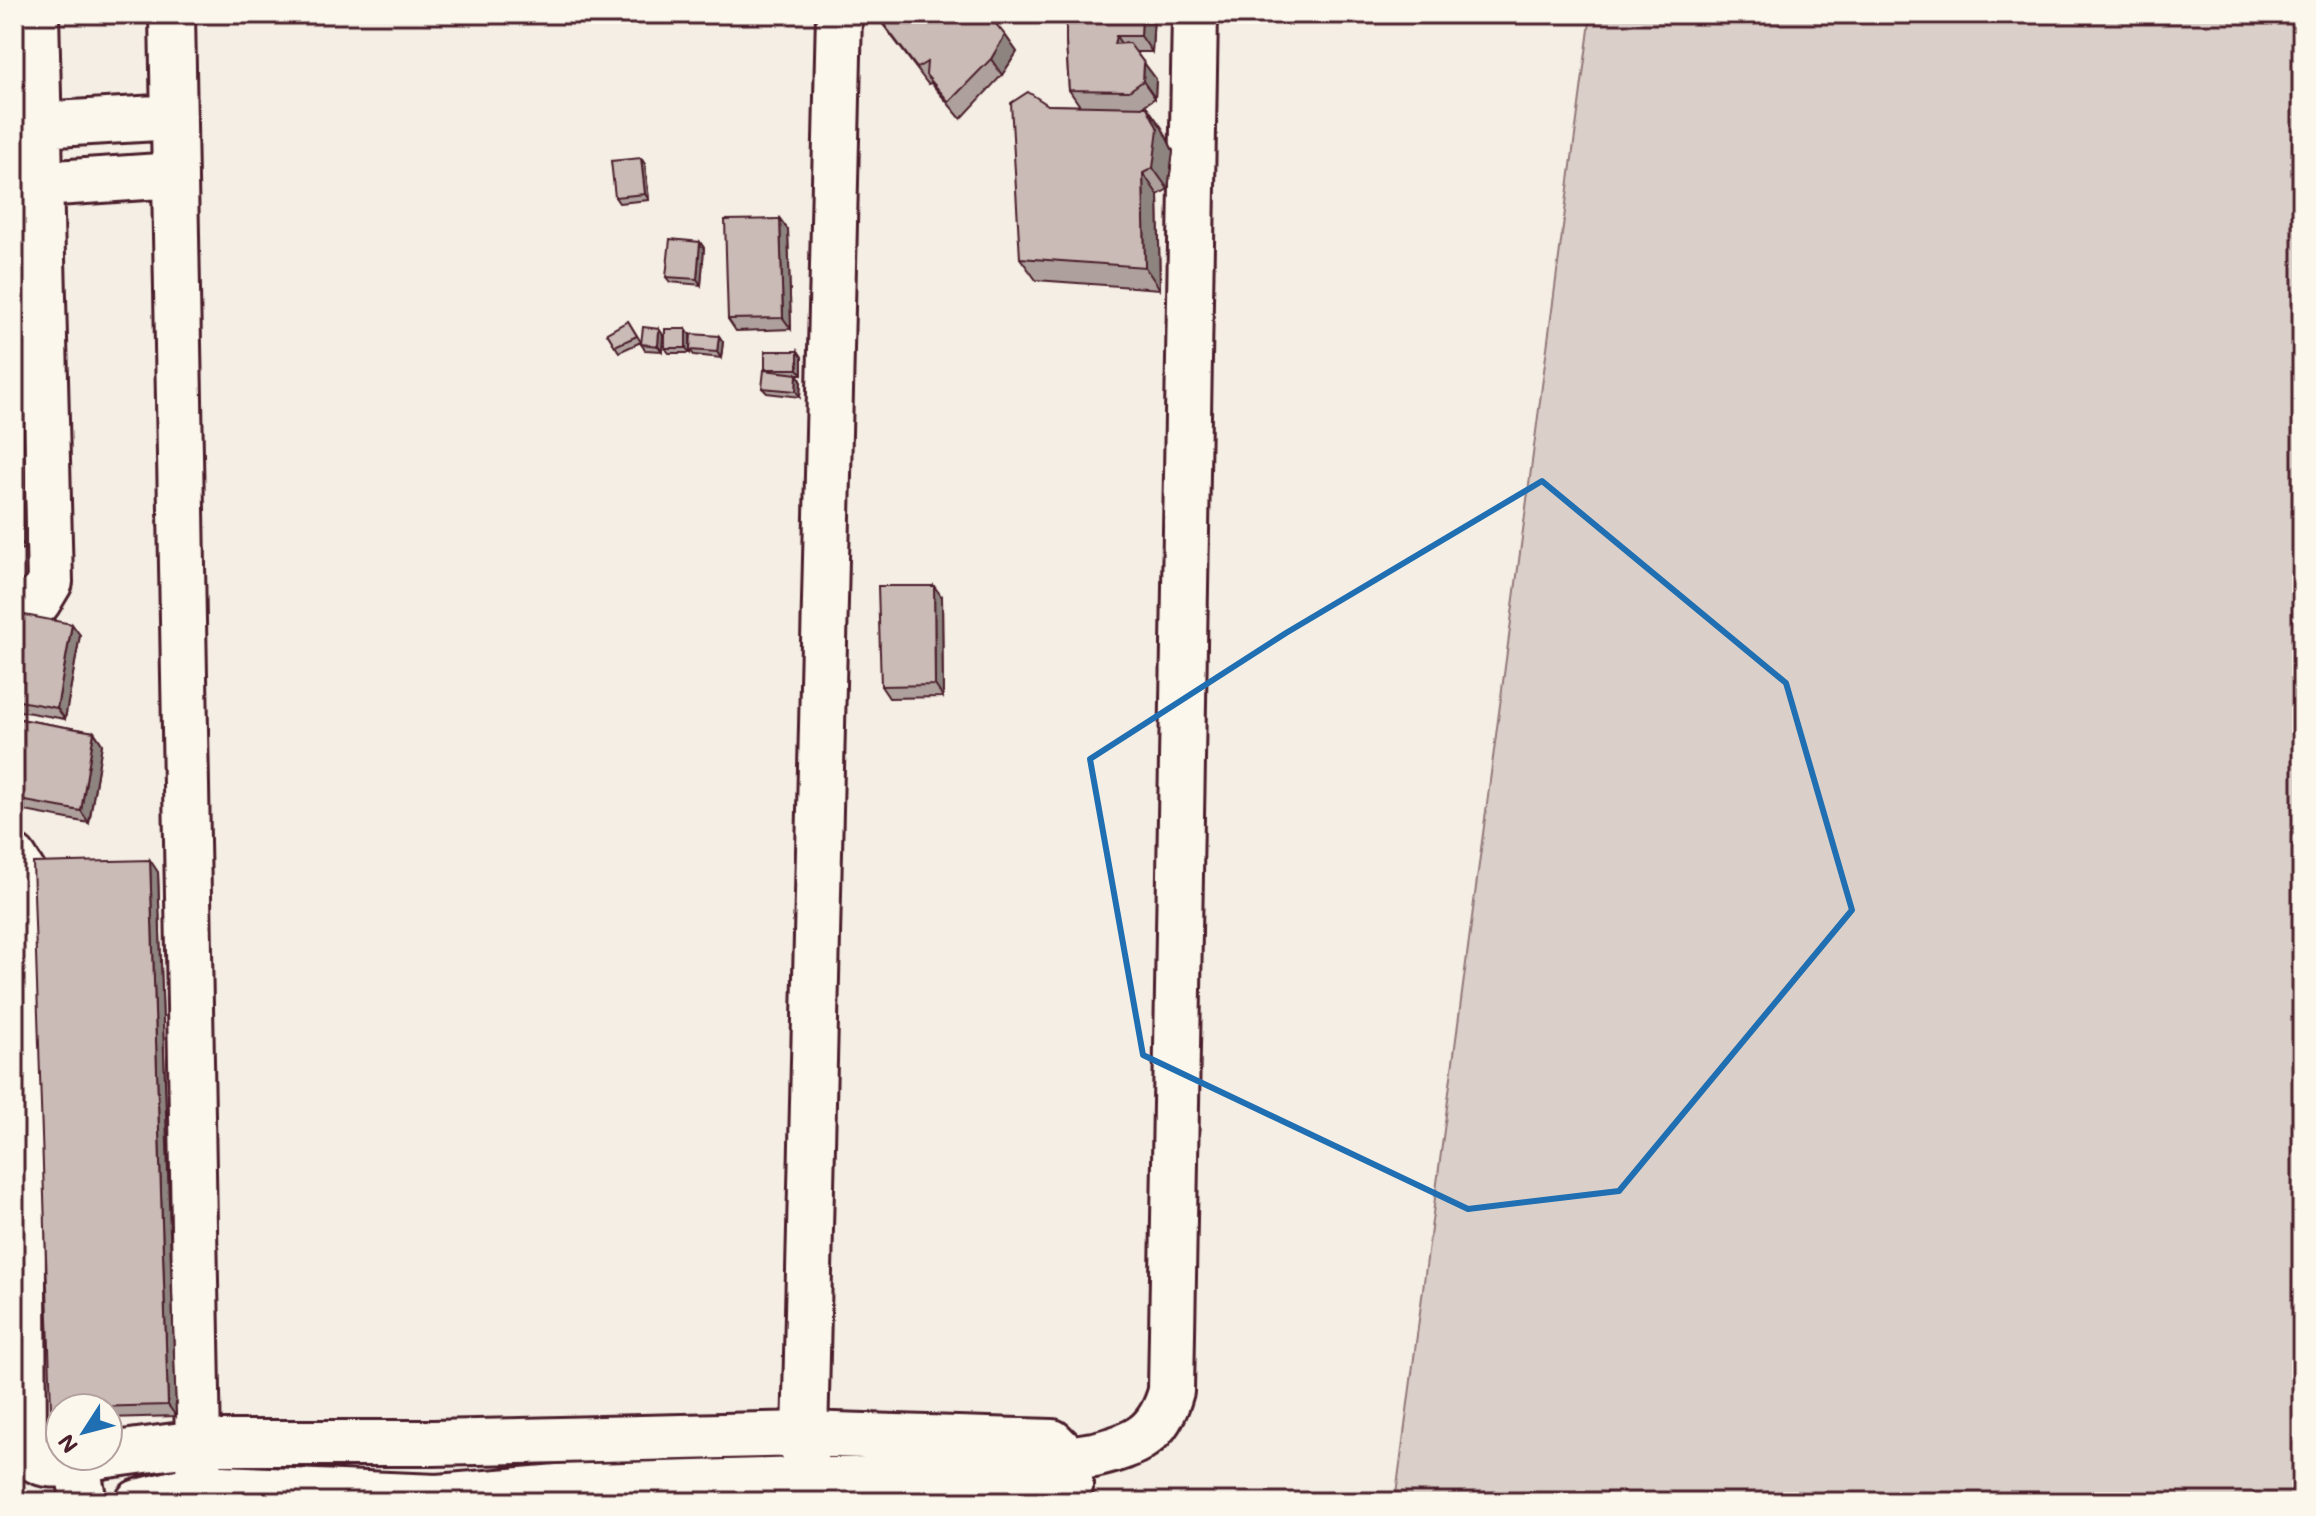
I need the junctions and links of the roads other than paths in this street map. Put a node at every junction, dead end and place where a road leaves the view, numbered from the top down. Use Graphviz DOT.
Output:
graph roads {
  1 [pos="36,14"];
  2 [pos="172,14"];
  3 [pos="839,14"];
  4 [pos="1195,14"];
  5 [pos="174,117"];
  6 [pos="39,125"];
  7 [pos="175,175"];
  8 [pos="41,184"];
  9 [pos="14,606"];
  10 [pos="14,858"];
  11 [pos="18,1127"];
  12 [pos="804,1434"];
  13 [pos="552,1439"];
  14 [pos="197,1443"];
  15 [pos="124,1453"];
  16 [pos="44,1464"];
  17 [pos="92,1472"];
  18 [pos="804,1480"];
  19 [pos="1070,1481"];
  20 [pos="558,1487"];
  21 [pos="199,1495"];
  22 [pos="84,1502"];
  23 [pos="138,1502"];
  1 -- 6 [label="street"];
  2 -- 5 [label="street"];
  3 -- 12 [label="street"];
  4 -- 19 [label="street"];
  5 -- 6 [label="street"];
  5 -- 7 [label="street"];
  6 -- 8 [label="street"];
  7 -- 8 [label="street"];
  7 -- 14 [label="street"];
  8 -- 9 [label="street"];
  10 -- 11 [label="street"];
  11 -- 16 [label="street"];
  12 -- 13 [label="street"];
  12 -- 18 [label="street"];
  12 -- 19 [label="street"];
  13 -- 14 [label="street"];
  13 -- 20 [label="street"];
  14 -- 15 [label="street"];
  14 -- 21 [label="street"];
  17 -- 22 [label="street"];
  18 -- 19 [label="street"];
  18 -- 20 [label="street"];
  20 -- 21 [label="street"];
  21 -- 23 [label="street"];
}
